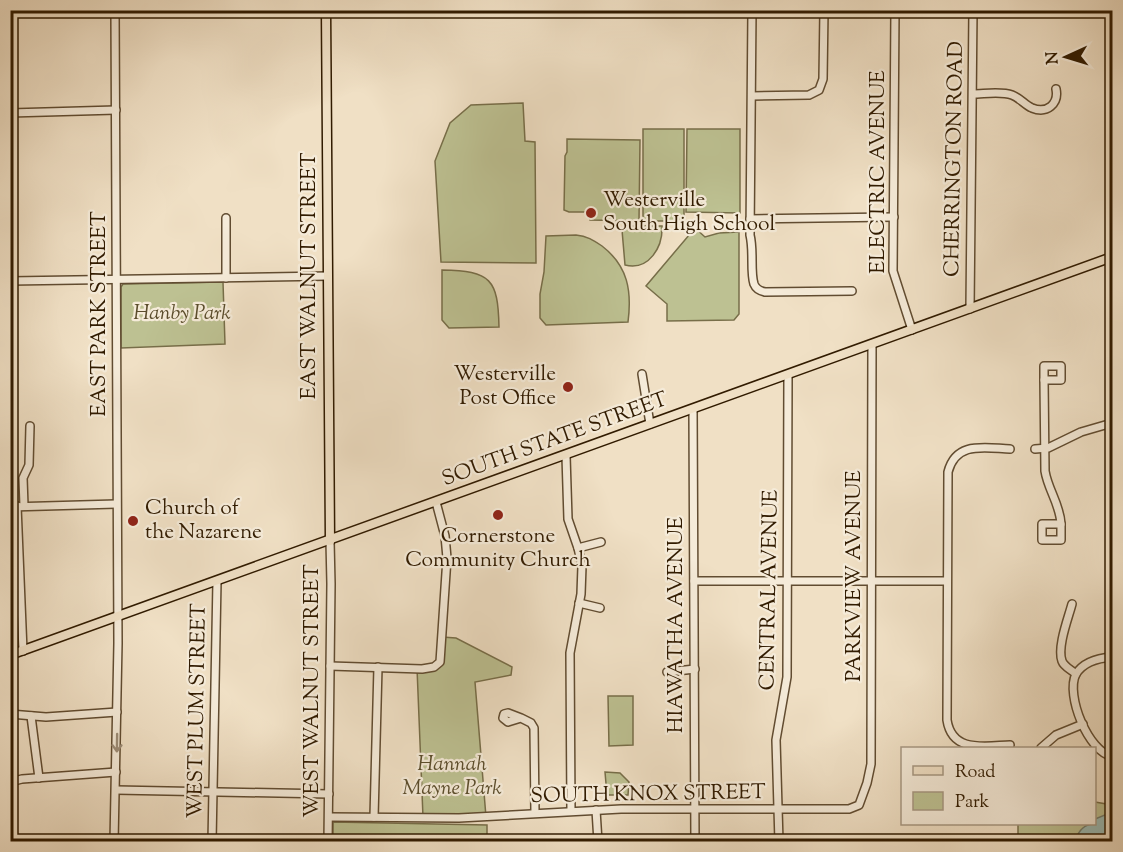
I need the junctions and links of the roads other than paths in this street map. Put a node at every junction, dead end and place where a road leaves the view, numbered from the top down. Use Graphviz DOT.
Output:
graph roads {
  1 [pos="115,10"];
  2 [pos="326,10"];
  3 [pos="752,10"];
  4 [pos="824,10"];
  5 [pos="895,10"];
  6 [pos="974,10"];
  7 [pos="1056,89"];
  8 [pos="973,94"];
  9 [pos="752,96"];
  10 [pos="116,110"];
  11 [pos="10,113"];
  12 [pos="1110,142"];
  13 [pos="1113,197"];
  14 [pos="894,217"];
  15 [pos="226,218"];
  16 [pos="750,219"];
  17 [pos="1113,257"];
  18 [pos="328,276"];
  19 [pos="226,278"];
  20 [pos="116,280"];
  21 [pos="10,281"];
  22 [pos="852,291"];
  23 [pos="970,309"];
  24 [pos="912,330"];
  25 [pos="872,344"];
  26 [pos="642,374"];
  27 [pos="788,375"];
  28 [pos="1044,380"];
  29 [pos="693,409"];
  30 [pos="1113,423"];
  31 [pos="650,424"];
  32 [pos="30,426"];
  33 [pos="1044,448"];
  34 [pos="1010,449"];
  35 [pos="1035,449"];
  36 [pos="566,456"];
  37 [pos="436,502"];
  38 [pos="117,504"];
  39 [pos="17,506"];
  40 [pos="1061,524"];
  41 [pos="330,541"];
  42 [pos="601,542"];
  43 [pos="578,548"];
  44 [pos="788,580"];
  45 [pos="217,581"];
  46 [pos="694,581"];
  47 [pos="872,581"];
  48 [pos="947,581"];
  49 [pos="579,603"];
  50 [pos="1072,604"];
  51 [pos="600,608"];
  52 [pos="118,617"];
  53 [pos="23,651"];
  54 [pos="10,656"];
  55 [pos="1113,657"];
  56 [pos="330,666"];
  57 [pos="378,668"];
  58 [pos="695,669"];
  59 [pos="667,672"];
  60 [pos="1076,674"];
  61 [pos="117,712"];
  62 [pos="10,714"];
  63 [pos="31,716"];
  64 [pos="521,717"];
  65 [pos="1083,724"];
  66 [pos="1010,745"];
  67 [pos="1042,747"];
  68 [pos="1113,756"];
  69 [pos="116,772"];
  70 [pos="39,778"];
  71 [pos="10,782"];
  72 [pos="116,790"];
  73 [pos="213,792"];
  74 [pos="329,794"];
  75 [pos="859,805"];
  76 [pos="695,808"];
  77 [pos="779,808"];
  78 [pos="596,810"];
  79 [pos="571,811"];
  80 [pos="536,813"];
  81 [pos="329,817"];
  82 [pos="374,817"];
  83 [pos="114,842"];
  84 [pos="212,842"];
  85 [pos="328,842"];
  86 [pos="598,842"];
  87 [pos="695,842"];
  88 [pos="778,842"];
  1 -- 10 [label="street, EAST PARK STREET"];
  2 -- 18 [label="main road, EAST WALNUT STREET"];
  3 -- 9 [label="street"];
  4 -- 9 [label="street"];
  5 -- 14 [label="street, ELECTRIC AVENUE"];
  6 -- 8 [label="street, CHERRINGTON ROAD"];
  7 -- 8 [label="street"];
  8 -- 23 [label="street, CHERRINGTON ROAD"];
  9 -- 16 [label="street"];
  10 -- 11 [label="street"];
  10 -- 20 [label="street, EAST PARK STREET"];
  12 -- 13 [label="street"];
  14 -- 16 [label="street"];
  14 -- 24 [label="street, ELECTRIC AVENUE"];
  15 -- 19 [label="street"];
  16 -- 22 [label="street"];
  17 -- 23 [label="main road, SOUTH STATE STREET"];
  18 -- 19 [label="street"];
  18 -- 41 [label="main road, EAST WALNUT STREET"];
  19 -- 20 [label="street"];
  20 -- 21 [label="street"];
  20 -- 38 [label="street, EAST PARK STREET"];
  23 -- 24 [label="main road, SOUTH STATE STREET"];
  24 -- 25 [label="main road, SOUTH STATE STREET"];
  25 -- 27 [label="main road, SOUTH STATE STREET"];
  25 -- 47 [label="street, PARKVIEW AVENUE"];
  26 -- 31 [label="street"];
  27 -- 29 [label="main road, SOUTH STATE STREET"];
  27 -- 44 [label="street, CENTRAL AVENUE"];
  28 -- 33 [label="street"];
  29 -- 31 [label="main road, SOUTH STATE STREET"];
  29 -- 46 [label="street, HIAWATHA AVENUE"];
  30 -- 33 [label="street"];
  31 -- 36 [label="main road, SOUTH STATE STREET"];
  32 -- 39 [label="street"];
  33 -- 35 [label="street"];
  33 -- 40 [label="street"];
  34 -- 48 [label="street"];
  36 -- 37 [label="main road, SOUTH STATE STREET"];
  36 -- 43 [label="street"];
  37 -- 41 [label="main road, SOUTH STATE STREET"];
  37 -- 57 [label="street"];
  38 -- 39 [label="street"];
  38 -- 52 [label="street, EAST PARK STREET"];
  39 -- 53 [label="street"];
  41 -- 45 [label="main road, SOUTH STATE STREET"];
  41 -- 56 [label="street, WEST WALNUT STREET"];
  42 -- 43 [label="street"];
  43 -- 49 [label="street"];
  44 -- 46 [label="street"];
  44 -- 47 [label="street"];
  44 -- 77 [label="street, CENTRAL AVENUE"];
  45 -- 52 [label="main road, SOUTH STATE STREET"];
  45 -- 73 [label="street, WEST PLUM STREET"];
  46 -- 58 [label="street, HIAWATHA AVENUE"];
  47 -- 48 [label="street"];
  47 -- 75 [label="street, PARKVIEW AVENUE"];
  48 -- 66 [label="street"];
  49 -- 51 [label="street"];
  49 -- 79 [label="street"];
  50 -- 60 [label="street"];
  52 -- 53 [label="main road, SOUTH STATE STREET"];
  52 -- 61 [label="street, EAST PARK STREET"];
  53 -- 54 [label="main road, SOUTH STATE STREET"];
  55 -- 60 [label="street"];
  56 -- 57 [label="street"];
  56 -- 74 [label="street, WEST WALNUT STREET"];
  57 -- 82 [label="street"];
  58 -- 59 [label="street"];
  58 -- 76 [label="street, HIAWATHA AVENUE"];
  60 -- 65 [label="street"];
  61 -- 63 [label="street"];
  61 -- 69 [label="street, EAST PARK STREET, one-way"];
  62 -- 63 [label="street"];
  63 -- 70 [label="street"];
  64 -- 80 [label="street"];
  65 -- 67 [label="street"];
  65 -- 68 [label="street"];
  69 -- 70 [label="street"];
  69 -- 72 [label="street, EAST PARK STREET"];
  70 -- 71 [label="street"];
  72 -- 73 [label="street"];
  72 -- 83 [label="street, EAST PARK STREET"];
  73 -- 74 [label="street"];
  73 -- 84 [label="street, WEST PLUM STREET"];
  74 -- 81 [label="street, WEST WALNUT STREET"];
  75 -- 77 [label="street, SOUTH KNOX STREET"];
  76 -- 77 [label="street, SOUTH KNOX STREET"];
  76 -- 78 [label="street, SOUTH KNOX STREET"];
  76 -- 87 [label="street, HIAWATHA AVENUE"];
  77 -- 88 [label="street, CENTRAL AVENUE"];
  78 -- 79 [label="street, SOUTH KNOX STREET"];
  78 -- 86 [label="street"];
  79 -- 80 [label="street, SOUTH KNOX STREET"];
  80 -- 82 [label="street, SOUTH KNOX STREET"];
  81 -- 82 [label="street, SOUTH KNOX STREET"];
  81 -- 85 [label="street, WEST WALNUT STREET"];
}
